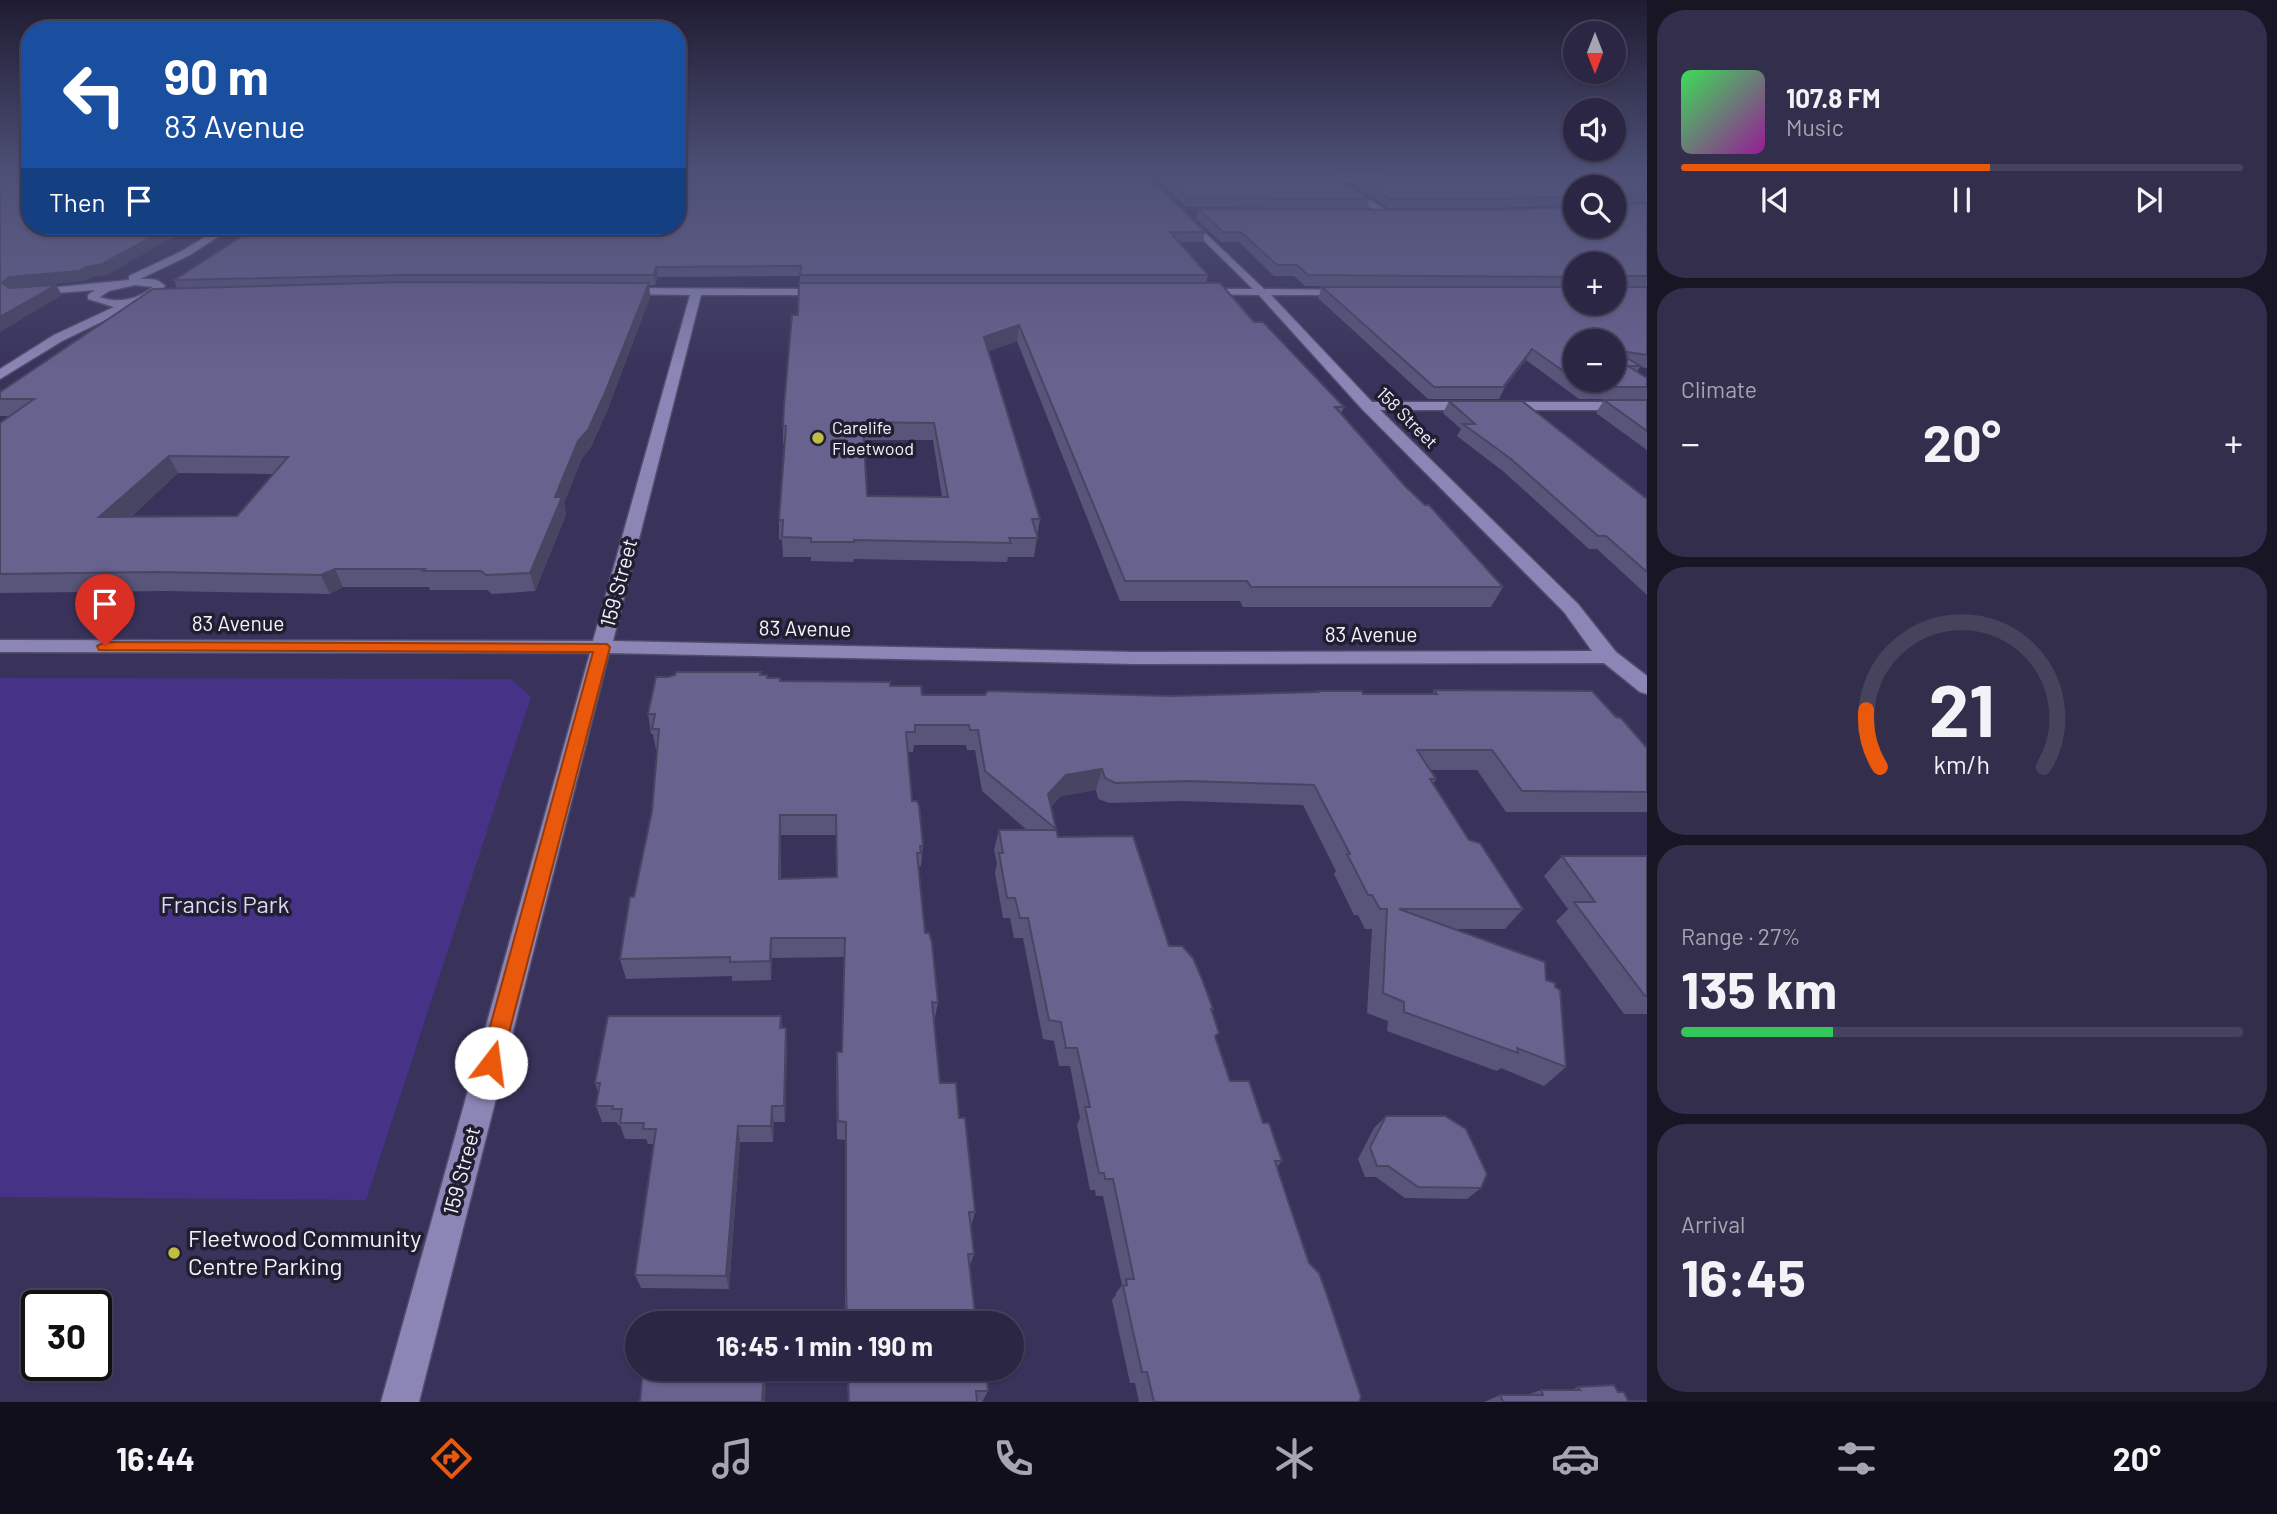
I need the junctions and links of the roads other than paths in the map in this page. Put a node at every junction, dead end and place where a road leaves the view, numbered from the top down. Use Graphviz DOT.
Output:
graph roads {
  1 [pos="211,237"];
  2 [pos="1205,237"];
  3 [pos="186,253"];
  4 [pos="158,284"];
  5 [pos="114,285"];
  6 [pos="174,287"];
  7 [pos="615,291"];
  8 [pos="696,291"];
  9 [pos="833,292"];
  10 [pos="1186,292"];
  11 [pos="1260,292"];
  12 [pos="1356,292"];
  13 [pos="163,297"];
  14 [pos="93,299"];
  15 [pos="140,299"];
  16 [pos="58,338"];
  17 [pos="0,374"];
  18 [pos="1367,406"];
  19 [pos="1647,406"];
  20 [pos="0,646"];
  21 [pos="602,647"];
  22 [pos="1609,657"];
  23 [pos="1647,687"];
  24 [pos="400,1402"];
  1 -- 3 [label="street"];
  2 -- 11 [label="street, 158 Street"];
  3 -- 4 [label="street"];
  3 -- 5 [label="street"];
  4 -- 5 [label="street"];
  4 -- 6 [label="street"];
  4 -- 15 [label="street"];
  5 -- 14 [label="street"];
  5 -- 14 [label="street"];
  7 -- 8 [label="street"];
  8 -- 9 [label="street"];
  8 -- 21 [label="street, 159 Street"];
  10 -- 11 [label="street"];
  11 -- 12 [label="street"];
  11 -- 18 [label="street, 158 Street"];
  13 -- 15 [label="street"];
  14 -- 15 [label="street"];
  14 -- 16 [label="street"];
  15 -- 16 [label="street"];
  16 -- 17 [label="street"];
  18 -- 19 [label="street"];
  18 -- 22 [label="street, 158 Street"];
  20 -- 21 [label="street, 83 Avenue"];
  21 -- 22 [label="street, 83 Avenue"];
  21 -- 24 [label="street, 159 Street"];
  22 -- 23 [label="street, 158 Street"];
}
